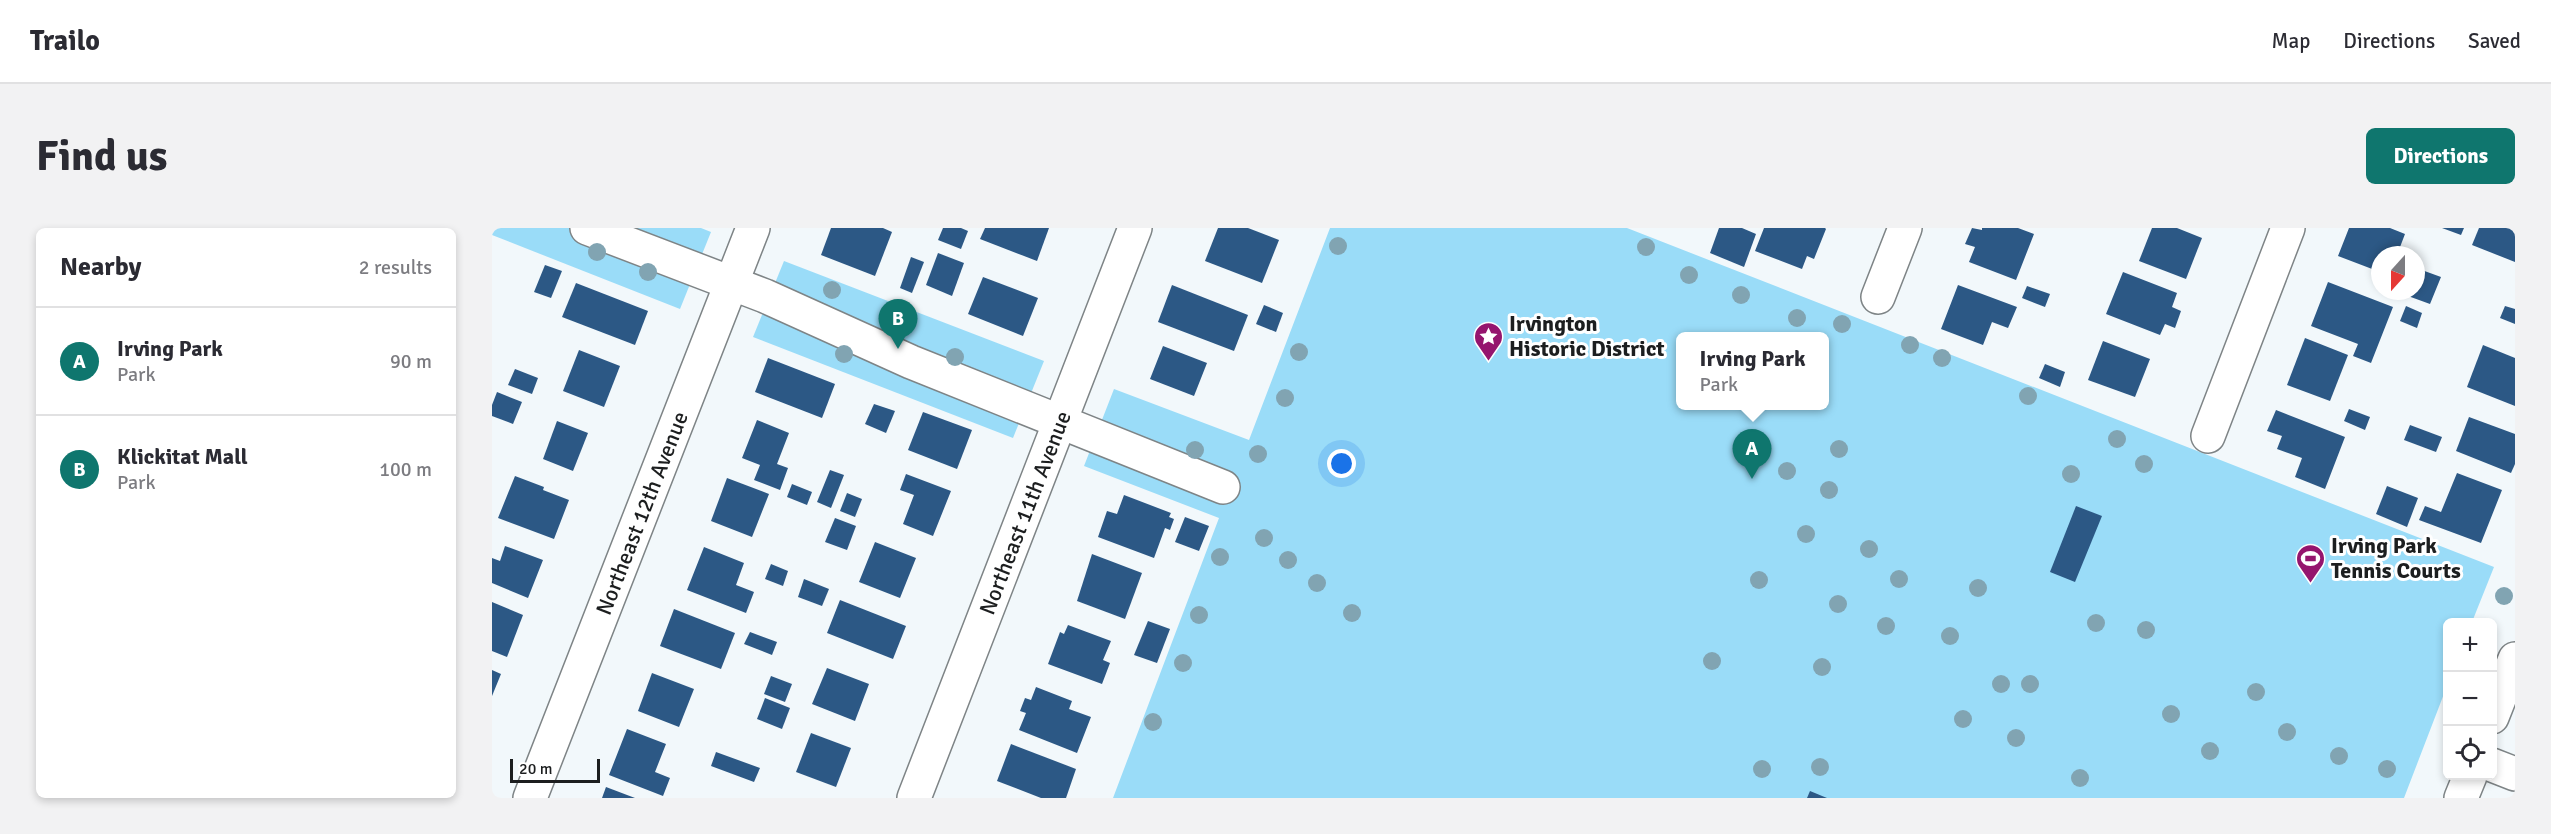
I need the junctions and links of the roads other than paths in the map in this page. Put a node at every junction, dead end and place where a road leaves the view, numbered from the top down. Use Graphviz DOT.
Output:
graph roads {
  1 [pos="587,228"];
  2 [pos="753,228"];
  3 [pos="1135,228"];
  4 [pos="1905,228"];
  5 [pos="2288,228"];
  6 [pos="731,284"];
  7 [pos="1878,297"];
  8 [pos="1060,422"];
  9 [pos="2208,436"];
  10 [pos="1223,487"];
  11 [pos="2515,659"];
  12 [pos="2497,706"];
  13 [pos="2497,767"];
  14 [pos="2515,774"];
  15 [pos="2468,780"];
  16 [pos="530,798"];
  17 [pos="915,798"];
  18 [pos="2461,798"];
  1 -- 6 [label="street"];
  2 -- 6 [label="street, Northeast 12th Avenue"];
  3 -- 8 [label="street, Northeast 11th Avenue"];
  4 -- 7 [label="street"];
  5 -- 9 [label="street"];
  6 -- 8 [label="street"];
  6 -- 16 [label="street, Northeast 12th Avenue"];
  8 -- 10 [label="street"];
  8 -- 17 [label="street, Northeast 11th Avenue"];
  11 -- 12 [label="street"];
  13 -- 14 [label="street"];
  15 -- 18 [label="street"];
}
